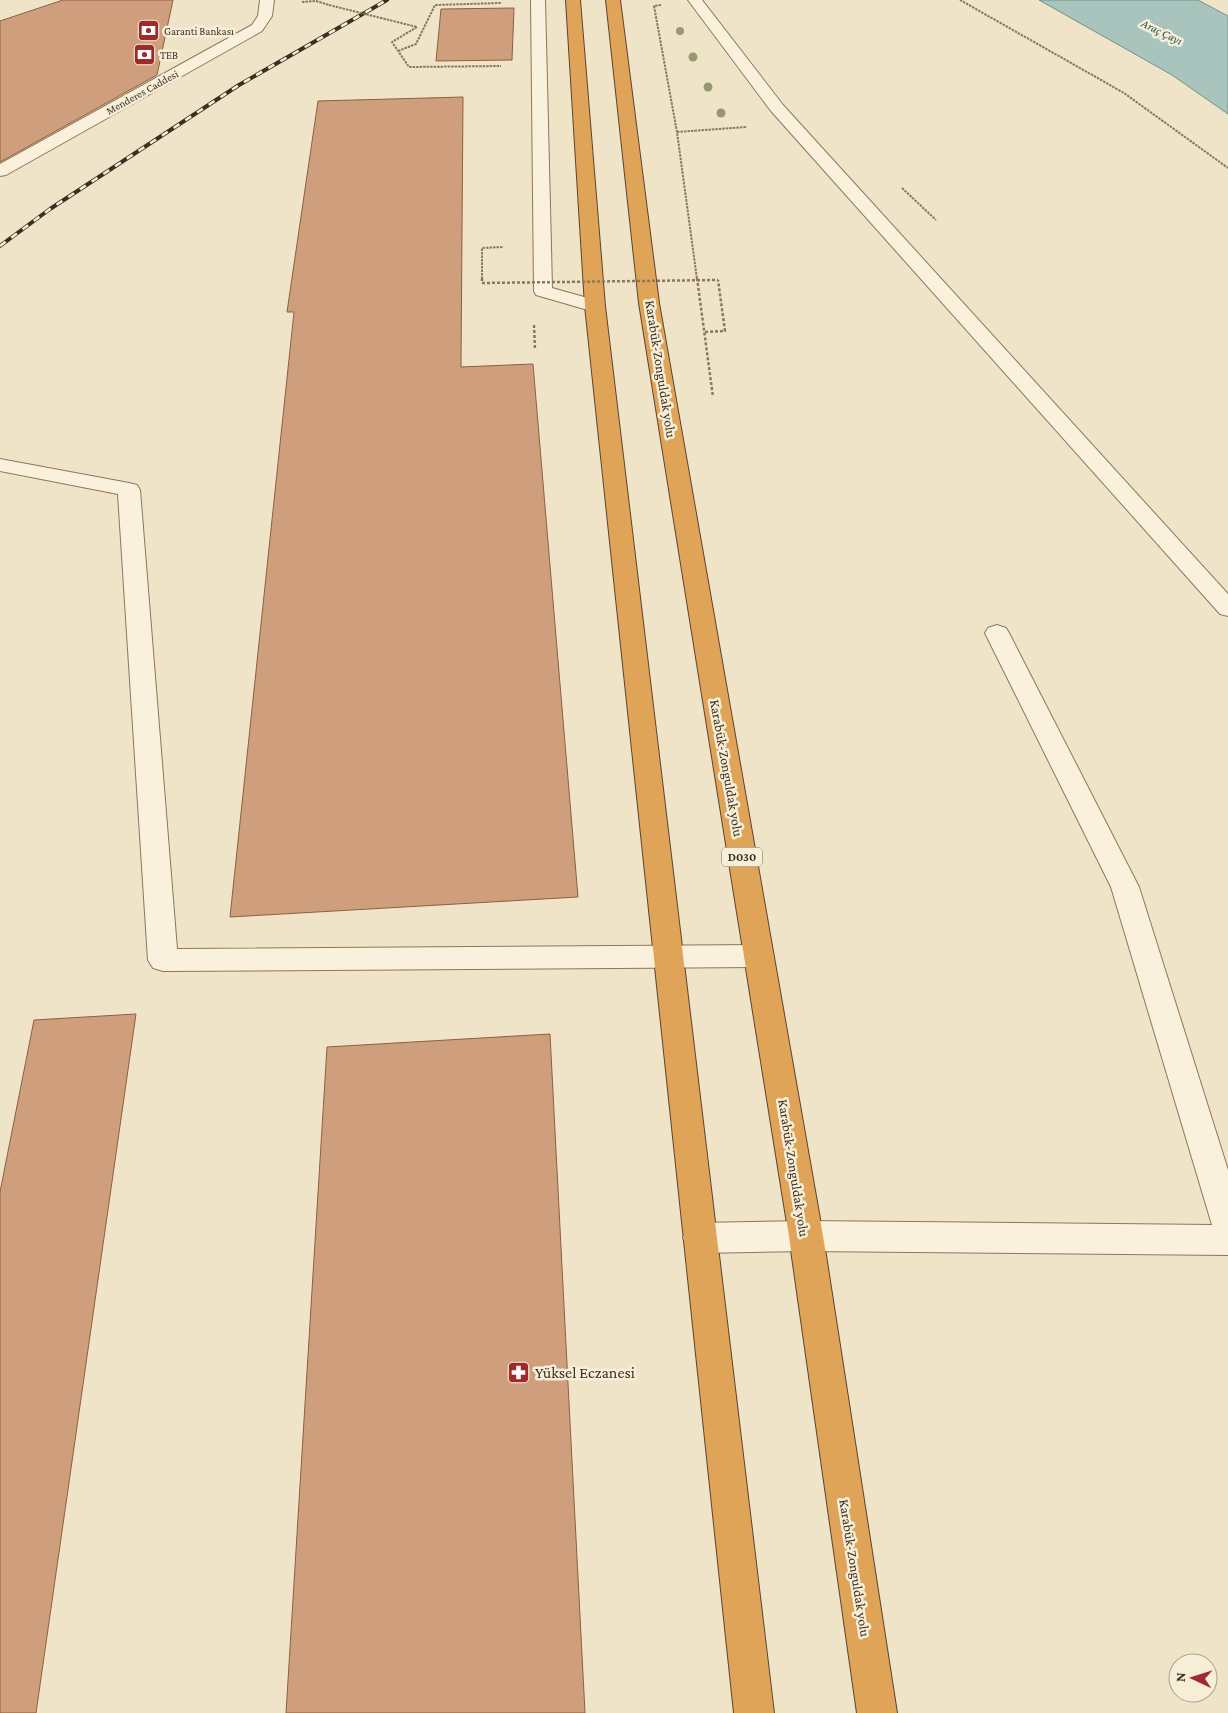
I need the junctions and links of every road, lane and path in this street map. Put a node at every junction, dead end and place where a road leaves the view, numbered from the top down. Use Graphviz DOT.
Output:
graph roads {
  1 [pos="267,0"];
  2 [pos="573,0"];
  3 [pos="613,0"];
  4 [pos="695,0"];
  5 [pos="960,0"];
  6 [pos="538,1"];
  7 [pos="316,2"];
  8 [pos="664,5"];
  9 [pos="398,51"];
  10 [pos="539,66"];
  11 [pos="752,127"];
  12 [pos="677,132"];
  13 [pos="1228,168"];
  14 [pos="0,171"];
  15 [pos="482,248"];
  16 [pos="596,306"];
  17 [pos="705,332"];
  18 [pos="713,396"];
  19 [pos="0,465"];
  20 [pos="1228,609"];
  21 [pos="997,633"];
  22 [pos="759,956"];
  23 [pos="669,958"];
  24 [pos="1228,1223"];
  25 [pos="806,1236"];
  26 [pos="700,1238"];
  27 [pos="1228,1240"];
  28 [pos="754,1713"];
  29 [pos="877,1713"];
  1 -- 14 [label="street, Menderes Caddesi"];
  2 -- 16 [label="highway"];
  3 -- 22 [label="highway, Karabük-Zonguldak yolu / D030"];
  4 -- 20 [label="street"];
  5 -- 13 [label="path"];
  6 -- 9 [label="path"];
  6 -- 10 [label="street"];
  7 -- 9 [label="path, bridge"];
  8 -- 12 [label="path"];
  9 -- 10 [label="path"];
  10 -- 16 [label="street"];
  11 -- 12 [label="path"];
  12 -- 17 [label="path"];
  15 -- 17 [label="path, bridge"];
  16 -- 23 [label="highway"];
  17 -- 18 [label="path"];
  19 -- 23 [label="street"];
  21 -- 24 [label="street"];
  22 -- 23 [label="street"];
  22 -- 25 [label="highway, Karabük-Zonguldak yolu / D030"];
  23 -- 26 [label="highway"];
  25 -- 26 [label="street"];
  25 -- 27 [label="street"];
  25 -- 29 [label="highway, Karabük-Zonguldak yolu / D030"];
  26 -- 28 [label="highway"];
}
